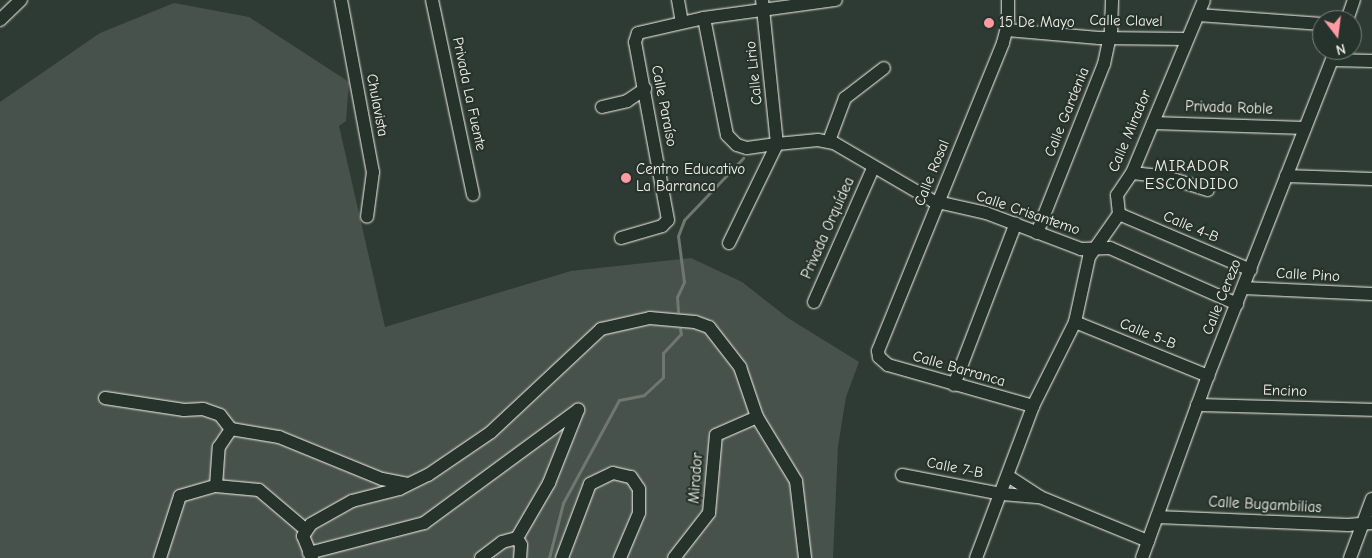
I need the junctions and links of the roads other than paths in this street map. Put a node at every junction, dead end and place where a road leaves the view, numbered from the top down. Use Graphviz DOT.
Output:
graph roads {
  1 [pos="22,0"];
  2 [pos="341,0"];
  3 [pos="432,0"];
  4 [pos="678,0"];
  5 [pos="836,0"];
  6 [pos="1008,0"];
  7 [pos="1112,0"];
  8 [pos="1204,0"];
  9 [pos="762,4"];
  10 [pos="1198,15"];
  11 [pos="704,18"];
  12 [pos="0,20"];
  13 [pos="682,22"];
  14 [pos="1312,23"];
  15 [pos="1007,30"];
  16 [pos="1110,37"];
  17 [pos="1186,38"];
  18 [pos="1332,60"];
  19 [pos="884,68"];
  20 [pos="645,88"];
  21 [pos="602,107"];
  22 [pos="1152,123"];
  23 [pos="1305,128"];
  24 [pos="829,141"];
  25 [pos="781,143"];
  26 [pos="873,168"];
  27 [pos="1132,173"];
  28 [pos="1286,176"];
  29 [pos="1372,178"];
  30 [pos="1208,190"];
  31 [pos="473,195"];
  32 [pos="938,202"];
  33 [pos="1119,214"];
  34 [pos="367,217"];
  35 [pos="1016,223"];
  36 [pos="1036,233"];
  37 [pos="621,238"];
  38 [pos="729,243"];
  39 [pos="1094,249"];
  40 [pos="1251,270"];
  41 [pos="1243,288"];
  42 [pos="1372,294"];
  43 [pos="814,302"];
  44 [pos="1237,304"];
  45 [pos="1075,322"];
  46 [pos="879,357"];
  47 [pos="1208,376"];
  48 [pos="954,385"];
  49 [pos="105,398"];
  50 [pos="1198,405"];
  51 [pos="1033,406"];
  52 [pos="1372,410"];
  53 [pos="757,417"];
  54 [pos="231,429"];
  55 [pos="902,474"];
  56 [pos="1008,476"];
  57 [pos="411,484"];
  58 [pos="216,486"];
  59 [pos="1002,494"];
  60 [pos="1040,497"];
  61 [pos="1372,500"];
  62 [pos="1157,517"];
  63 [pos="1368,524"];
  64 [pos="306,530"];
  65 [pos="517,538"];
  66 [pos="1148,541"];
  67 [pos="311,556"];
  68 [pos="160,558"];
  69 [pos="481,558"];
  70 [pos="520,558"];
  71 [pos="562,558"];
  72 [pos="620,558"];
  73 [pos="674,558"];
  74 [pos="805,558"];
  75 [pos="976,558"];
  76 [pos="1142,558"];
  77 [pos="1350,558"];
  1 -- 12 [label="street"];
  2 -- 34 [label="street, Chulavista"];
  3 -- 31 [label="street, Privada La Fuente"];
  4 -- 13 [label="street"];
  5 -- 9 [label="street"];
  6 -- 15 [label="street, Calle Rosal"];
  7 -- 16 [label="street, Calle Gardenia"];
  8 -- 10 [label="street, Calle Mirador"];
  9 -- 11 [label="street"];
  9 -- 25 [label="street, Calle Lirio"];
  10 -- 14 [label="street"];
  10 -- 17 [label="street, Calle Mirador"];
  11 -- 13 [label="street"];
  11 -- 25 [label="street"];
  13 -- 20 [label="street, Calle Paraíso"];
  15 -- 16 [label="street, Calle Clavel"];
  15 -- 32 [label="street, Calle Rosal"];
  16 -- 17 [label="street, Calle Clavel"];
  16 -- 36 [label="street, Calle Gardenia"];
  17 -- 22 [label="street, Calle Mirador"];
  18 -- 23 [label="street, Calle Cerezo"];
  19 -- 24 [label="street"];
  20 -- 21 [label="street"];
  20 -- 37 [label="street, Calle Paraíso"];
  22 -- 23 [label="street, Privada Roble"];
  22 -- 27 [label="street, Calle Mirador"];
  23 -- 28 [label="street, Calle Cerezo"];
  24 -- 25 [label="street"];
  24 -- 26 [label="street, Calle Crisantemo"];
  25 -- 38 [label="street"];
  26 -- 32 [label="street, Calle Crisantemo"];
  26 -- 43 [label="street, Privada Orquídea"];
  27 -- 30 [label="street"];
  27 -- 33 [label="street, Calle Mirador"];
  28 -- 29 [label="street"];
  28 -- 40 [label="street, Calle Cerezo"];
  32 -- 35 [label="street, Calle Crisantemo"];
  32 -- 46 [label="street, Calle Rosal"];
  33 -- 39 [label="street"];
  33 -- 40 [label="street, Calle 4-B"];
  35 -- 36 [label="street, Calle Crisantemo"];
  35 -- 48 [label="street"];
  36 -- 39 [label="street, Calle Crisantemo"];
  39 -- 44 [label="street, Calle Crisantemo"];
  39 -- 45 [label="street"];
  40 -- 41 [label="street, Calle Cerezo"];
  41 -- 42 [label="street, Calle Pino"];
  41 -- 44 [label="street, Calle Cerezo"];
  44 -- 47 [label="street, Calle Cerezo"];
  45 -- 47 [label="street, Calle 5-B"];
  45 -- 51 [label="street"];
  46 -- 48 [label="street, Calle Barranca"];
  47 -- 50 [label="street, Calle Cerezo"];
  48 -- 51 [label="street, Calle Barranca"];
  49 -- 54 [label="street"];
  50 -- 52 [label="street, Encino"];
  50 -- 62 [label="street, Calle Cerezo"];
  51 -- 56 [label="street"];
  53 -- 57 [label="street"];
  53 -- 73 [label="street, Mirador"];
  53 -- 74 [label="street"];
  54 -- 57 [label="street"];
  54 -- 58 [label="street"];
  55 -- 59 [label="street, Calle 7-B"];
  56 -- 59 [label="street"];
  56 -- 60 [label="street"];
  57 -- 64 [label="street"];
  58 -- 64 [label="street"];
  58 -- 68 [label="street"];
  59 -- 60 [label="street"];
  59 -- 75 [label="street"];
  60 -- 66 [label="street"];
  61 -- 63 [label="street"];
  62 -- 63 [label="street, Calle Bugambilias"];
  62 -- 66 [label="street, Calle Cerezo"];
  63 -- 77 [label="street"];
  64 -- 67 [label="street"];
  65 -- 67 [label="street"];
  65 -- 69 [label="street"];
  65 -- 70 [label="street"];
  66 -- 76 [label="street, Calle Cerezo"];
  71 -- 72 [label="street"];
}
